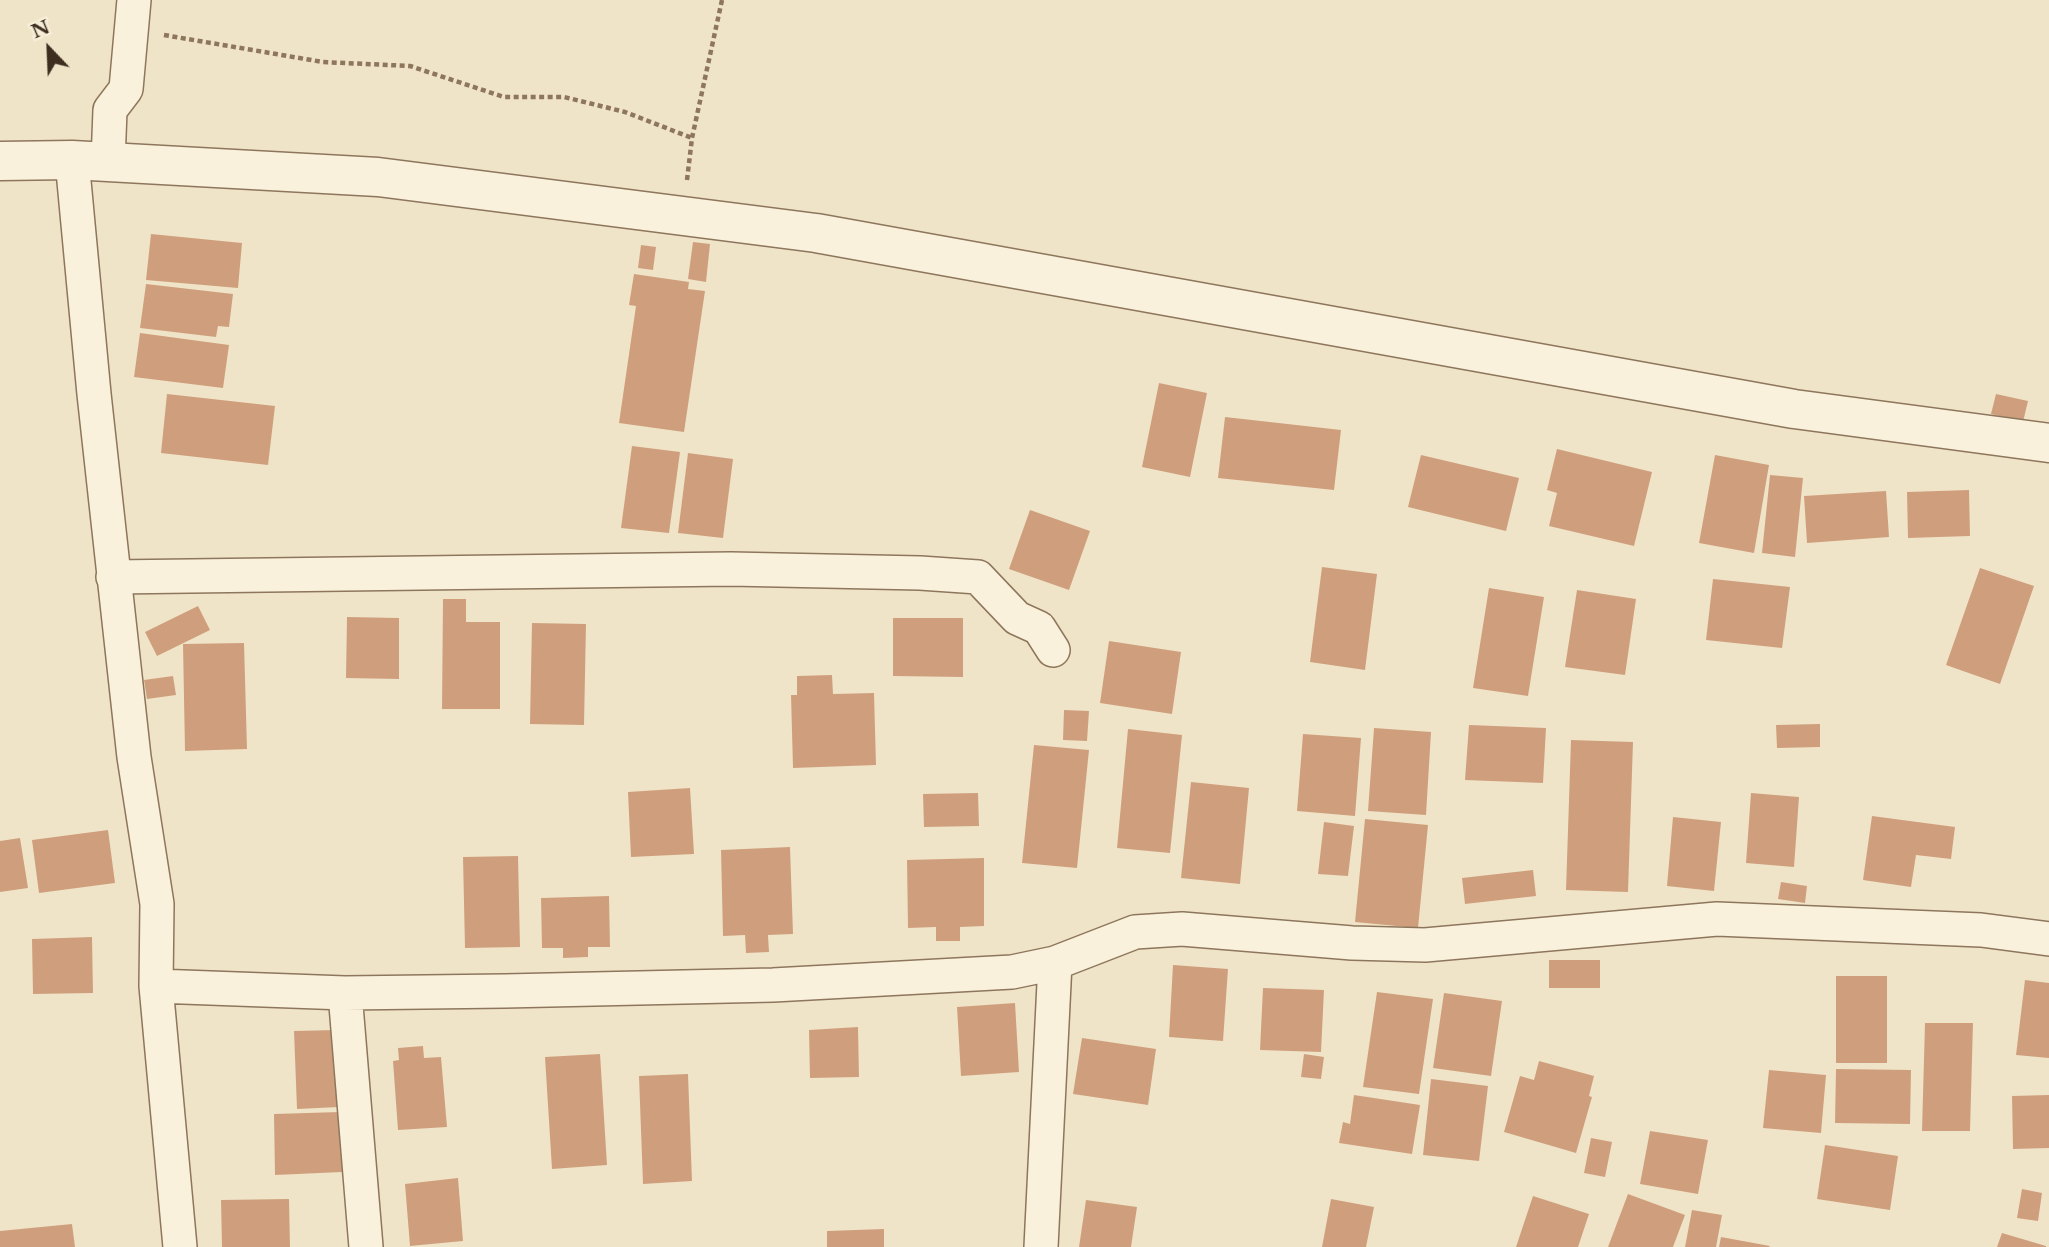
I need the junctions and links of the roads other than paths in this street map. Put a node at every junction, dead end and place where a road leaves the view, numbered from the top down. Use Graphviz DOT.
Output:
graph roads {
  1 [pos="134,5"];
  2 [pos="0,161"];
  3 [pos="90,161"];
  4 [pos="2049,443"];
  5 [pos="113,576"];
  6 [pos="1053,650"];
  7 [pos="2049,939"];
  8 [pos="1055,963"];
  9 [pos="156,986"];
  10 [pos="345,993"];
  11 [pos="180,1247"];
  12 [pos="366,1247"];
  13 [pos="1041,1247"];
  1 -- 3 [label="street"];
  2 -- 3 [label="street"];
  3 -- 4 [label="street"];
  3 -- 5 [label="street"];
  5 -- 6 [label="street"];
  5 -- 9 [label="street"];
  7 -- 8 [label="street"];
  8 -- 10 [label="street"];
  8 -- 13 [label="street"];
  9 -- 10 [label="street"];
  9 -- 11 [label="street"];
  10 -- 12 [label="street"];
}
